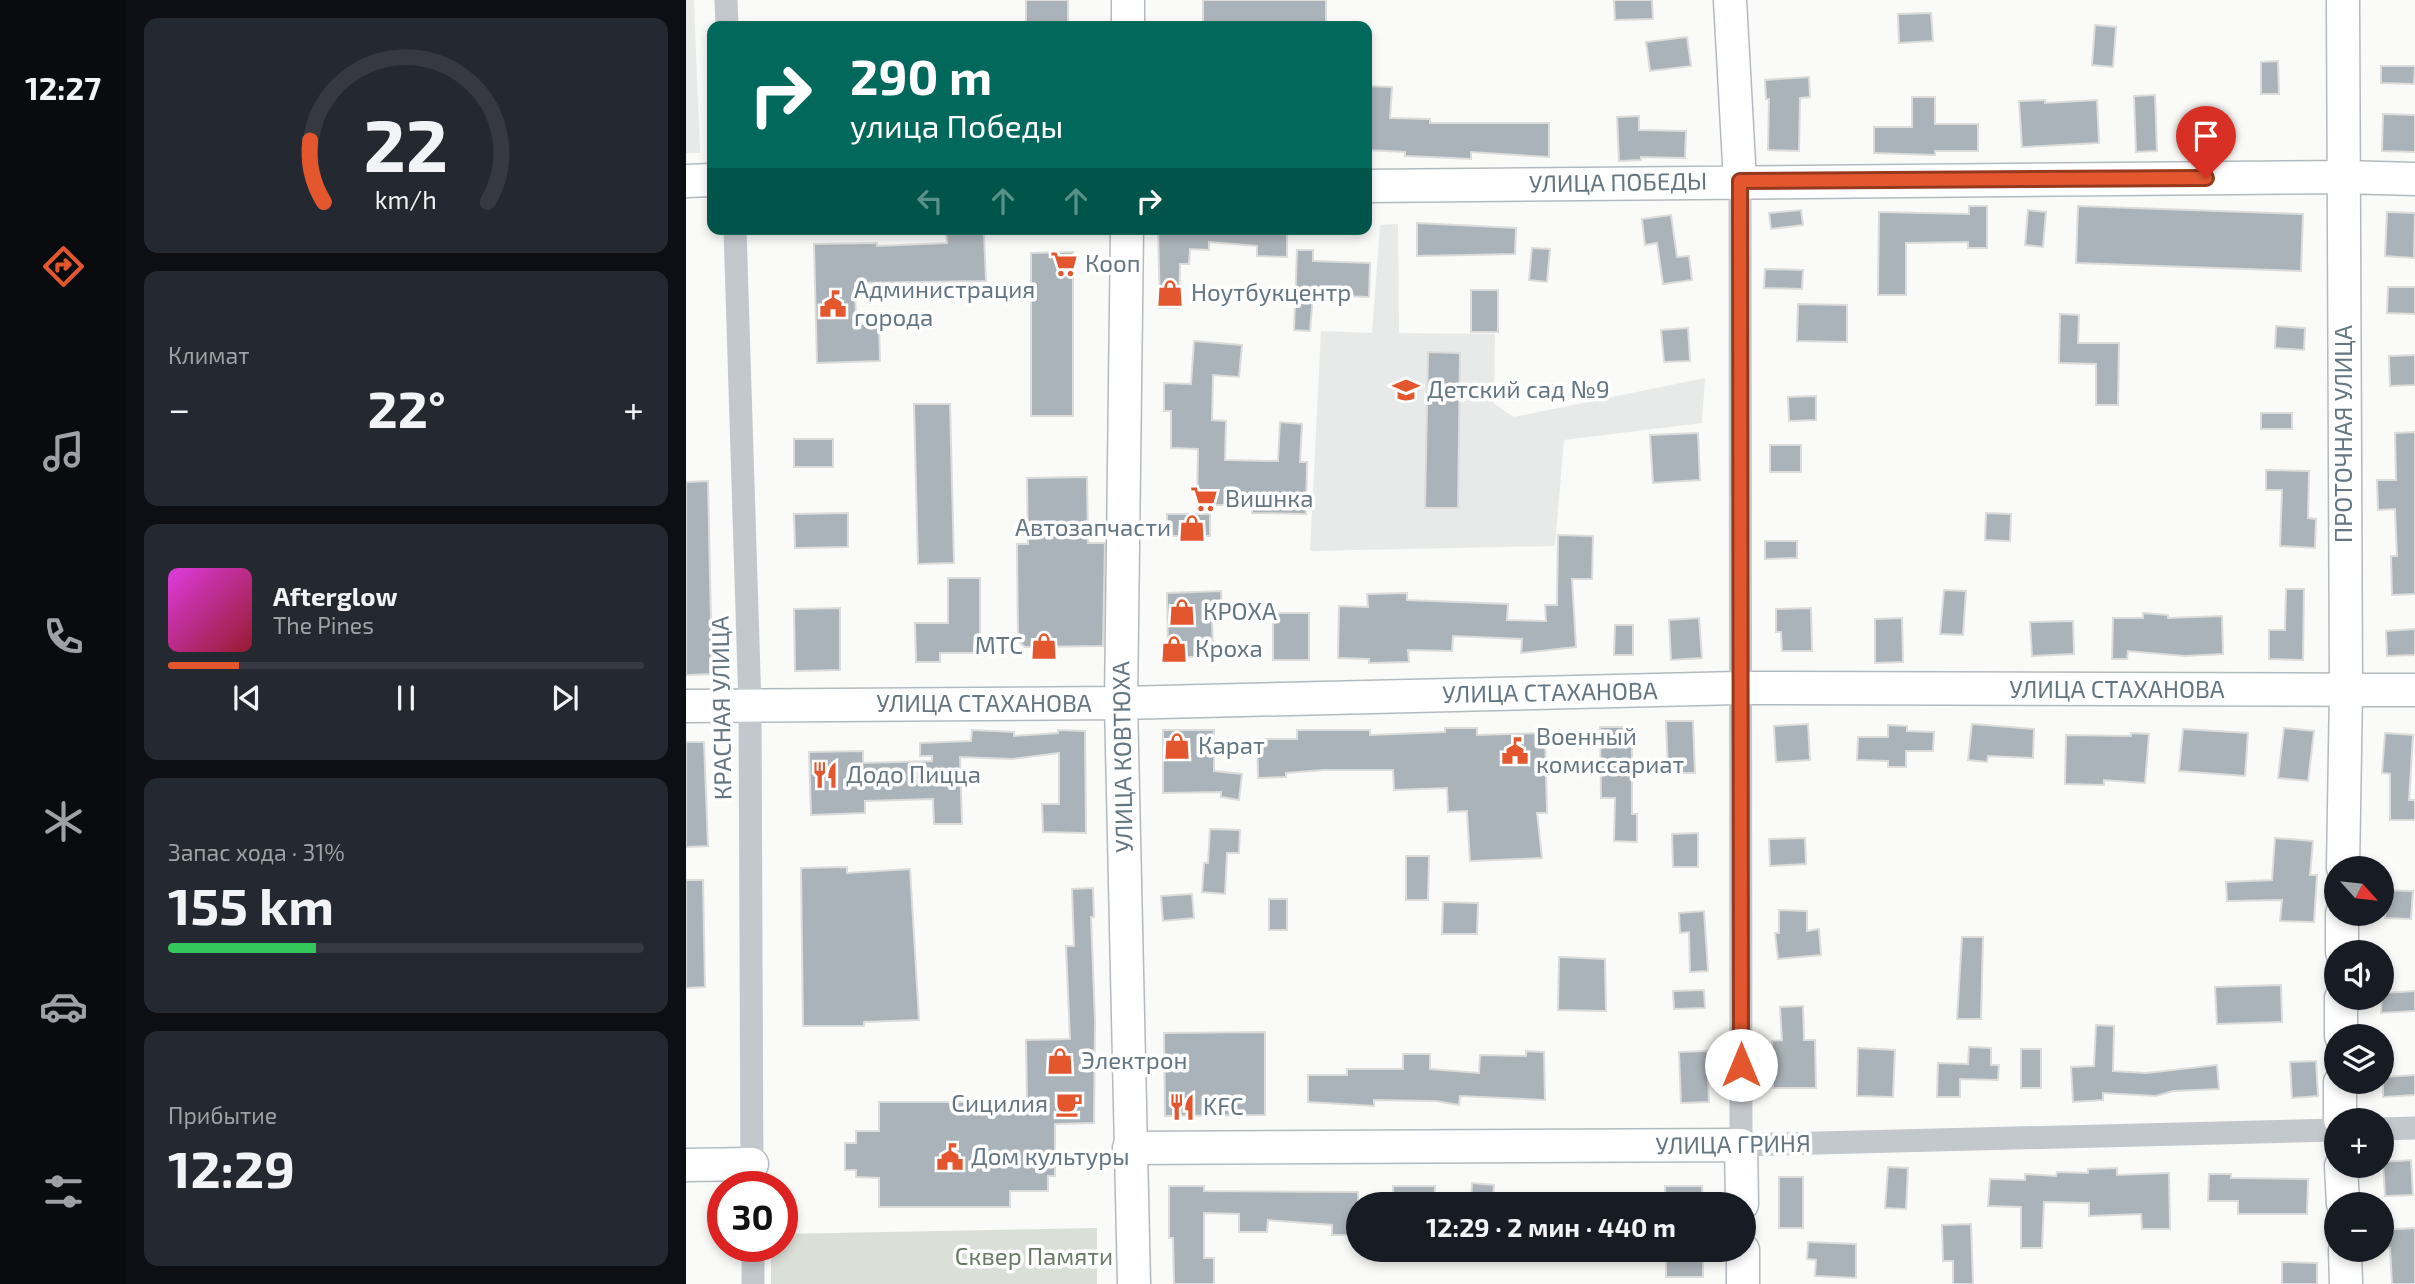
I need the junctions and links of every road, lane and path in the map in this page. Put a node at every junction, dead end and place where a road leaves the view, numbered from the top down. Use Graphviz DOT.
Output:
graph roads {
  1 [pos="726,0"];
  2 [pos="1128,0"];
  3 [pos="1730,0"];
  4 [pos="2343,0"];
  5 [pos="727,21"];
  6 [pos="1128,21"];
  7 [pos="2343,177"];
  8 [pos="2415,179"];
  9 [pos="707,180"];
  10 [pos="686,181"];
  11 [pos="1740,181"];
  12 [pos="1372,186"];
  13 [pos="734,235"];
  14 [pos="1127,235"];
  15 [pos="1738,688"];
  16 [pos="2415,690"];
  17 [pos="2346,691"];
  18 [pos="1121,703"];
  19 [pos="686,706"];
  20 [pos="750,706"];
  21 [pos="2343,856"];
  22 [pos="2415,1128"];
  23 [pos="2394,1129"];
  24 [pos="2324,1130"];
  25 [pos="1741,1145"];
  26 [pos="1129,1148"];
  27 [pos="686,1165"];
  28 [pos="726,1171"];
  29 [pos="752,1171"];
  30 [pos="1742,1192"];
  31 [pos="752,1262"];
  32 [pos="1743,1262"];
  33 [pos="2345,1262"];
  34 [pos="753,1284"];
  35 [pos="1134,1284"];
  36 [pos="1743,1284"];
  37 [pos="2346,1284"];
  1 -- 5 [label="street"];
  2 -- 6 [label="street"];
  3 -- 11 [label="street"];
  4 -- 7 [label="street, ПРОТОЧНАЯ УЛИЦА"];
  7 -- 8 [label="street, УЛИЦА ПОБЕДЫ"];
  7 -- 11 [label="street, УЛИЦА ПОБЕДЫ"];
  7 -- 17 [label="street, ПРОТОЧНАЯ УЛИЦА"];
  9 -- 10 [label="street"];
  11 -- 12 [label="street, УЛИЦА ПОБЕДЫ"];
  11 -- 15 [label="street"];
  13 -- 20 [label="street, КРАСНАЯ УЛИЦА"];
  14 -- 18 [label="street, УЛИЦА КОВТЮХА"];
  15 -- 17 [label="street, УЛИЦА СТАХАНОВА"];
  15 -- 18 [label="street, УЛИЦА СТАХАНОВА"];
  15 -- 25 [label="street"];
  16 -- 17 [label="street, УЛИЦА СТАХАНОВА"];
  17 -- 21 [label="street, ПРОТОЧНАЯ УЛИЦА"];
  18 -- 20 [label="street, УЛИЦА СТАХАНОВА"];
  18 -- 26 [label="street, УЛИЦА КОВТЮХА"];
  19 -- 20 [label="street, УЛИЦА СТАХАНОВА"];
  20 -- 29 [label="street, КРАСНАЯ УЛИЦА"];
  22 -- 23 [label="street"];
  24 -- 25 [label="street, УЛИЦА ГРИНЯ"];
  25 -- 26 [label="street, УЛИЦА ГРИНЯ"];
  25 -- 30 [label="street"];
  26 -- 35 [label="street, УЛИЦА КОВТЮХА"];
  27 -- 28 [label="street"];
  31 -- 34 [label="street"];
  32 -- 36 [label="street"];
  33 -- 37 [label="street"];
}
